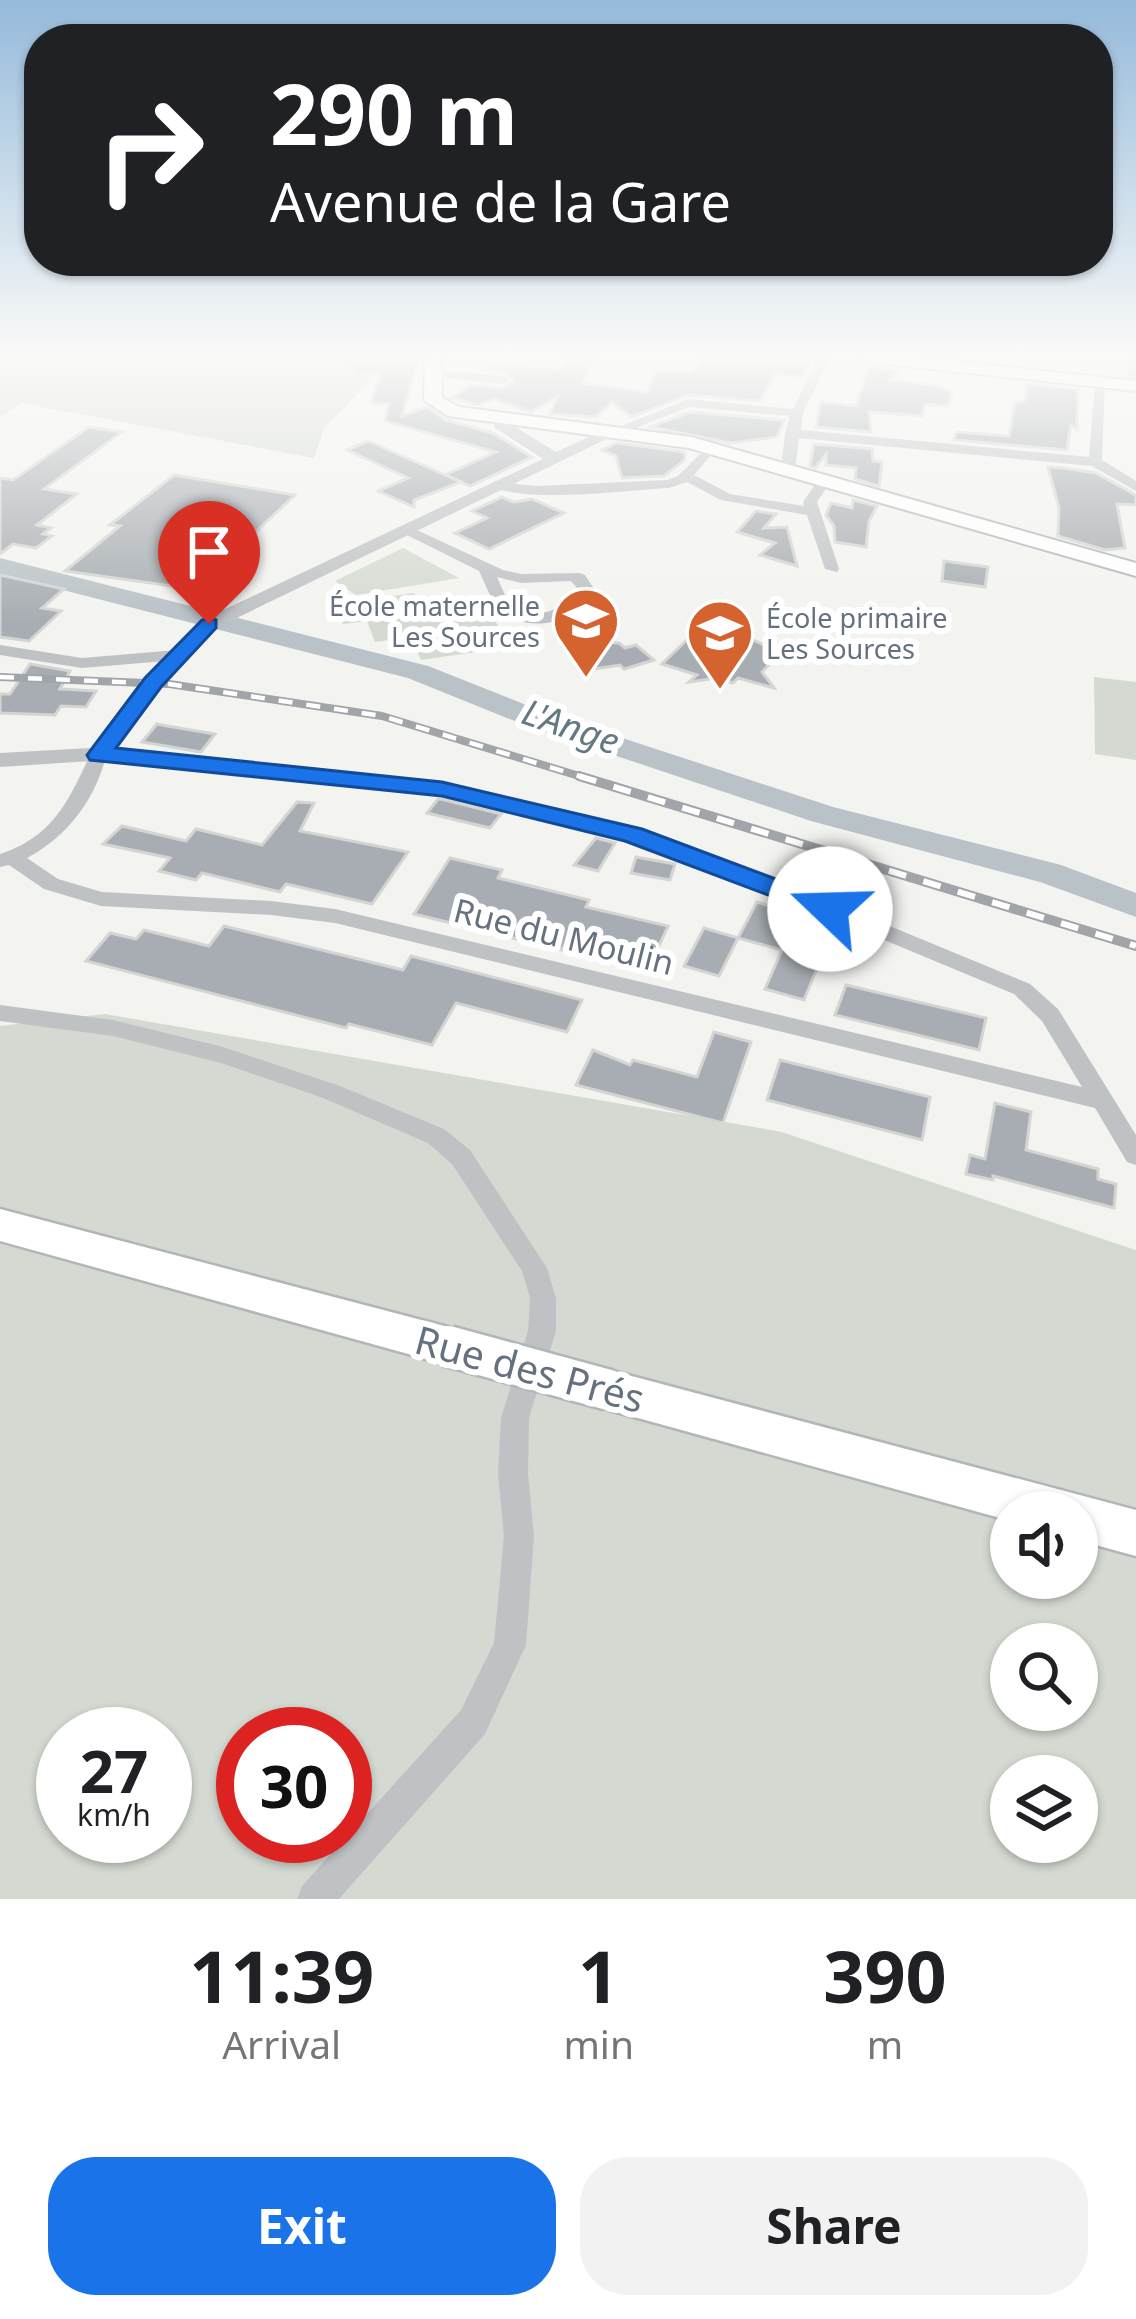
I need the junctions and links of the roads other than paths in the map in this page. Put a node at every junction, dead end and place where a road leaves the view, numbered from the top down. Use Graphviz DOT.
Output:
graph roads {
  1 [pos="534,446"];
  2 [pos="584,446"];
  3 [pos="697,446"];
  4 [pos="792,446"];
  5 [pos="889,446"];
  6 [pos="1096,446"];
  7 [pos="710,448"];
  8 [pos="555,459"];
  9 [pos="1095,462"];
  10 [pos="788,469"];
  11 [pos="686,476"];
  12 [pos="825,480"];
  13 [pos="498,486"];
  14 [pos="1136,488"];
  15 [pos="812,512"];
  16 [pos="406,529"];
  17 [pos="484,568"];
  18 [pos="832,569"];
  19 [pos="1136,570"];
  20 [pos="0,650"];
  21 [pos="178,655"];
  22 [pos="98,755"];
  23 [pos="0,760"];
  24 [pos="7,860"];
  25 [pos="0,1013"];
  26 [pos="1100,1100"];
  27 [pos="1136,1155"];
  28 [pos="0,1225"];
  29 [pos="990,1493"];
  30 [pos="1098,1523"];
  31 [pos="1136,1533"];
  32 [pos="315,1899"];
  1 -- 8 [label="street"];
  2 -- 8 [label="street"];
  3 -- 7 [label="main road"];
  4 -- 10 [label="street"];
  5 -- 9 [label="street"];
  6 -- 9 [label="street"];
  7 -- 10 [label="main road"];
  7 -- 11 [label="street"];
  8 -- 13 [label="street"];
  9 -- 14 [label="street"];
  10 -- 12 [label="main road"];
  11 -- 13 [label="street"];
  11 -- 15 [label="street"];
  12 -- 15 [label="street"];
  12 -- 19 [label="main road"];
  13 -- 16 [label="street"];
  15 -- 18 [label="street"];
  16 -- 17 [label="street"];
  16 -- 21 [label="street"];
  17 -- 17 [label="street"];
  20 -- 21 [label="street"];
  21 -- 22 [label="street"];
  22 -- 23 [label="street"];
  22 -- 24 [label="street"];
  22 -- 26 [label="street"];
  24 -- 26 [label="street, Rue du Moulin"];
  25 -- 32 [label="street"];
  26 -- 27 [label="street"];
  28 -- 29 [label="main road, Rue des Prés, bridge"];
  30 -- 31 [label="main road"];
}
